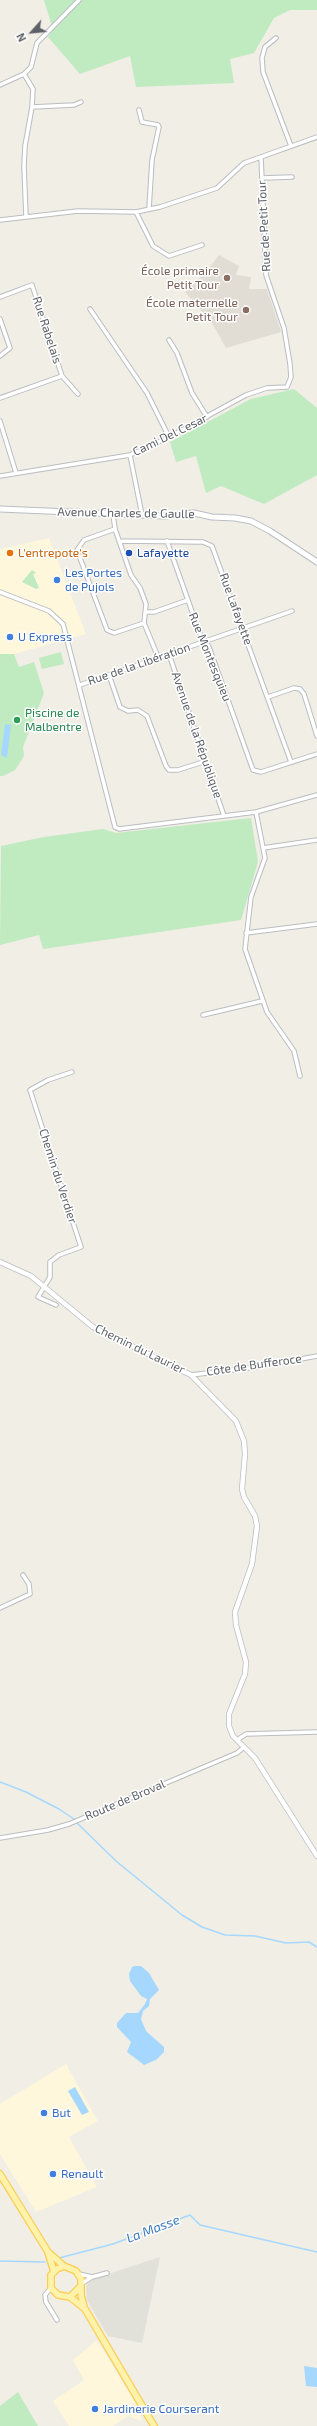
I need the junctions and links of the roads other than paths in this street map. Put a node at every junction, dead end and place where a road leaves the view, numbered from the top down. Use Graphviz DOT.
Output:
graph roads {
  1 [pos="79,0"];
  2 [pos="276,38"];
  3 [pos="24,74"];
  4 [pos="0,85"];
  5 [pos="81,102"];
  6 [pos="32,107"];
  7 [pos="139,110"];
  8 [pos="317,137"];
  9 [pos="291,146"];
  10 [pos="261,157"];
  11 [pos="292,177"];
  12 [pos="262,178"];
  13 [pos="149,209"];
  14 [pos="136,212"];
  15 [pos="26,216"];
  16 [pos="0,220"];
  17 [pos="202,245"];
  18 [pos="0,297"];
  19 [pos="90,309"];
  20 [pos="0,319"];
  21 [pos="169,340"];
  22 [pos="0,356"];
  23 [pos="62,376"];
  24 [pos="287,387"];
  25 [pos="78,394"];
  26 [pos="0,398"];
  27 [pos="207,418"];
  28 [pos="0,421"];
  29 [pos="2,433"];
  30 [pos="169,437"];
  31 [pos="130,454"];
  32 [pos="16,473"];
  33 [pos="0,476"];
  34 [pos="0,509"];
  35 [pos="113,514"];
  36 [pos="142,515"];
  37 [pos="115,529"];
  38 [pos="119,541"];
  39 [pos="167,541"];
  40 [pos="317,562"];
  41 [pos="0,592"];
  42 [pos="188,600"];
  43 [pos="292,611"];
  44 [pos="146,612"];
  45 [pos="144,623"];
  46 [pos="243,628"];
  47 [pos="205,641"];
  48 [pos="169,654"];
  49 [pos="158,658"];
  50 [pos="109,675"];
  51 [pos="80,685"];
  52 [pos="268,697"];
  53 [pos="317,736"];
  54 [pos="317,754"];
  55 [pos="206,761"];
  56 [pos="291,762"];
  57 [pos="317,795"];
  58 [pos="256,812"];
  59 [pos="224,816"];
  60 [pos="317,840"];
  61 [pos="263,848"];
  62 [pos="317,924"];
  63 [pos="246,933"];
  64 [pos="262,1001"];
  65 [pos="203,1016"];
  66 [pos="72,1072"];
  67 [pos="300,1076"];
  68 [pos="0,1262"];
  69 [pos="44,1286"];
  70 [pos="56,1305"];
  71 [pos="317,1356"];
  72 [pos="191,1375"];
  73 [pos="23,1575"];
  74 [pos="0,1608"];
  75 [pos="317,1732"];
  76 [pos="237,1740"];
  77 [pos="244,1747"];
  78 [pos="0,1838"];
  79 [pos="317,1856"];
  80 [pos="0,2174"];
  81 [pos="48,2252"];
  82 [pos="64,2266"];
  83 [pos="54,2272"];
  84 [pos="106,2273"];
  85 [pos="79,2274"];
  86 [pos="92,2277"];
  87 [pos="80,2286"];
  88 [pos="51,2288"];
  89 [pos="70,2297"];
  90 [pos="85,2309"];
  91 [pos="57,2320"];
  92 [pos="154,2426"];
  1 -- 3 [label="street"];
  2 -- 9 [label="street"];
  3 -- 4 [label="street"];
  3 -- 6 [label="street"];
  5 -- 6 [label="street"];
  6 -- 15 [label="street"];
  7 -- 13 [label="street"];
  8 -- 9 [label="street"];
  9 -- 10 [label="street"];
  10 -- 12 [label="street, Rue de Petit Tour"];
  10 -- 13 [label="street"];
  11 -- 12 [label="street"];
  12 -- 24 [label="street, Rue de Petit Tour"];
  13 -- 14 [label="street"];
  14 -- 15 [label="street"];
  14 -- 17 [label="street"];
  15 -- 16 [label="street"];
  18 -- 23 [label="street, Rue Rabelais"];
  19 -- 30 [label="street"];
  20 -- 22 [label="street"];
  21 -- 27 [label="street"];
  23 -- 25 [label="street, Rue Rabelais"];
  23 -- 26 [label="street, Rue Rabelais"];
  24 -- 27 [label="street, Cami Del Cesar"];
  27 -- 30 [label="street, Cami Del Cesar"];
  28 -- 29 [label="street"];
  29 -- 32 [label="street"];
  30 -- 31 [label="street, Cami Del Cesar"];
  31 -- 32 [label="street, Cami Del Cesar"];
  31 -- 36 [label="street"];
  32 -- 33 [label="street, Cami Del Cesar"];
  34 -- 35 [label="main road, Avenue Charles de Gaulle"];
  35 -- 36 [label="main road, Avenue Charles de Gaulle"];
  35 -- 37 [label="street"];
  36 -- 40 [label="main road, Avenue Charles de Gaulle"];
  37 -- 38 [label="street"];
  37 -- 45 [label="street"];
  38 -- 39 [label="street, Rue Lafayette"];
  38 -- 44 [label="street"];
  39 -- 42 [label="street, Rue Montesquieu"];
  39 -- 46 [label="street, Rue Lafayette"];
  41 -- 51 [label="street"];
  42 -- 44 [label="street"];
  42 -- 47 [label="street, Rue Montesquieu"];
  43 -- 46 [label="street, Rue de la Libération"];
  44 -- 45 [label="street"];
  45 -- 49 [label="street"];
  46 -- 47 [label="street, Rue de la Libération"];
  46 -- 52 [label="street, Rue Lafayette"];
  47 -- 48 [label="street, Rue de la Libération"];
  47 -- 56 [label="street, Rue Montesquieu"];
  48 -- 49 [label="street, Rue de la Libération"];
  48 -- 55 [label="street, Avenue de la République"];
  49 -- 50 [label="street, Rue de la Libération"];
  50 -- 51 [label="street, Rue de la Libération"];
  50 -- 55 [label="street"];
  51 -- 59 [label="street"];
  52 -- 53 [label="street"];
  52 -- 56 [label="street, Rue Lafayette"];
  54 -- 56 [label="street"];
  55 -- 59 [label="street, Avenue de la République"];
  57 -- 58 [label="street"];
  58 -- 59 [label="street"];
  58 -- 61 [label="street"];
  60 -- 61 [label="street"];
  61 -- 63 [label="street"];
  62 -- 63 [label="street"];
  63 -- 64 [label="street"];
  64 -- 65 [label="street"];
  64 -- 67 [label="street"];
  66 -- 69 [label="street, Chemin du Verdier"];
  68 -- 69 [label="street, Chemin du Laurier"];
  69 -- 70 [label="street"];
  69 -- 72 [label="street, Chemin du Laurier"];
  71 -- 72 [label="street, Côte de Bufferoce"];
  72 -- 76 [label="street, Chemin du Laurier"];
  73 -- 74 [label="street"];
  75 -- 76 [label="street"];
  76 -- 77 [label="street, Chemin du Laurier"];
  77 -- 78 [label="street, Route de Broval"];
  77 -- 79 [label="street, Chemin du Laurier"];
  80 -- 81 [label="main road"];
  81 -- 82 [label="main road"];
  81 -- 83 [label="main road"];
  82 -- 83 [label="main road"];
  82 -- 85 [label="main road"];
  83 -- 88 [label="main road"];
  84 -- 86 [label="street"];
  85 -- 86 [label="street"];
  85 -- 87 [label="main road"];
  86 -- 87 [label="street"];
  87 -- 89 [label="main road"];
  87 -- 90 [label="main road"];
  88 -- 89 [label="main road"];
  88 -- 91 [label="street"];
  89 -- 90 [label="main road"];
  90 -- 92 [label="main road"];
}
